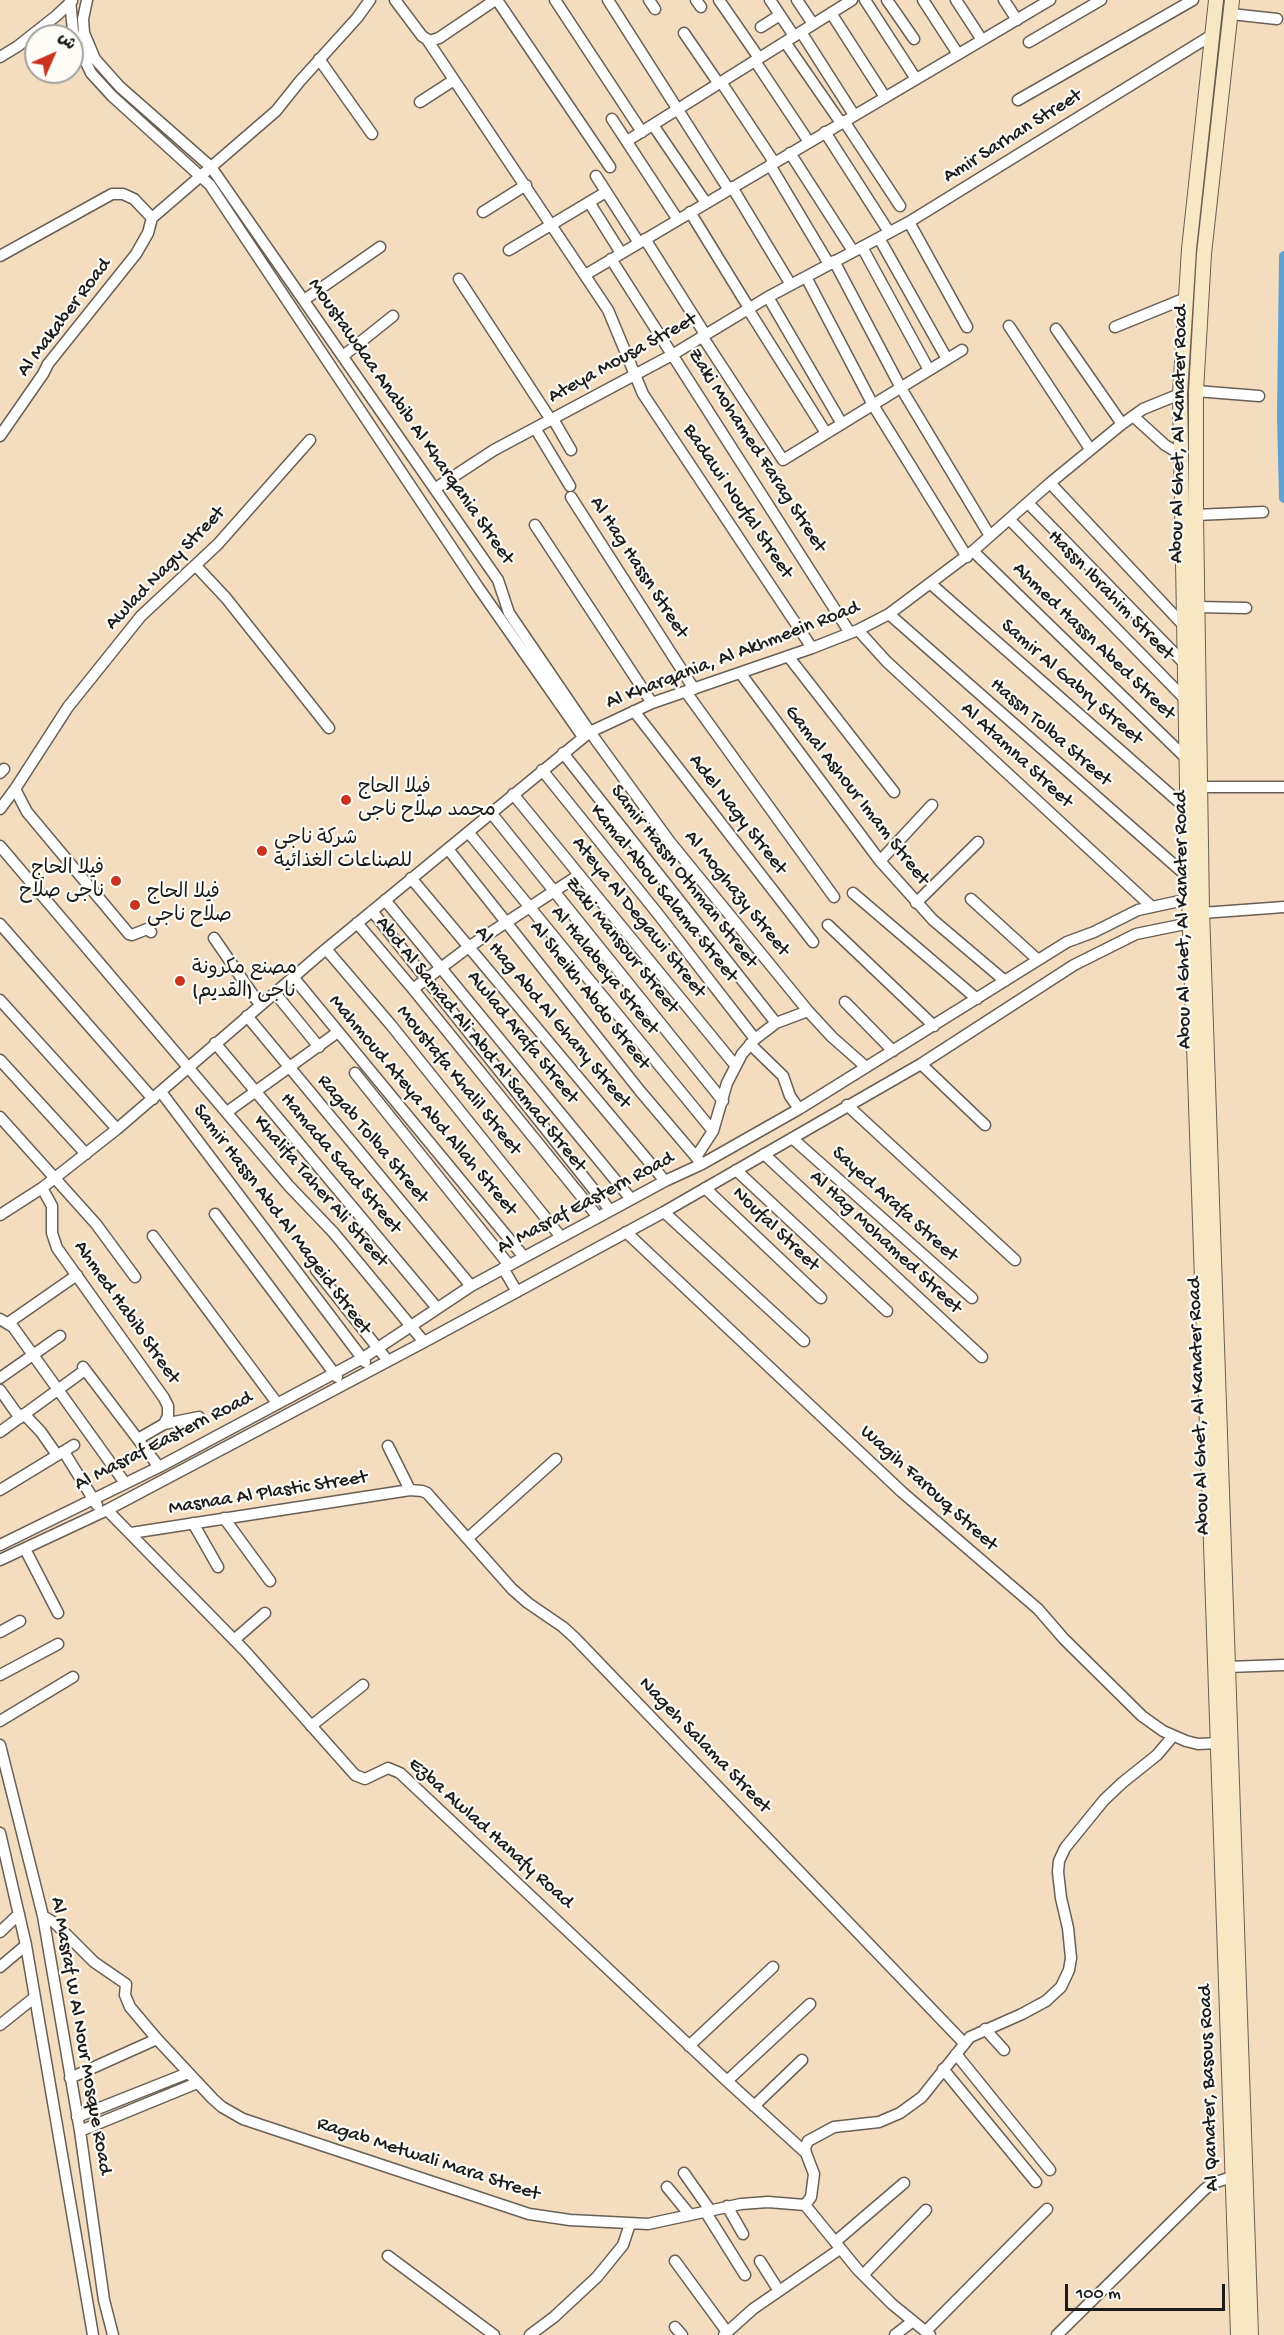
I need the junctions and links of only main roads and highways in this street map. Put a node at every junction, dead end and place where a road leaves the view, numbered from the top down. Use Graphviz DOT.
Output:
graph roads {
  1 [pos="1216,0"];
  2 [pos="1232,0"];
  3 [pos="1228,1841"];
  4 [pos="1238,2335"];
  5 [pos="1251,2335"];
  1 -- 3 [label="main road, Abou Al Ghet, Al Kanater Road"];
  2 -- 3 [label="main road, Abou Al Ghet, Al Kanater Road"];
  3 -- 4 [label="main road, Al Qanater, Basous Road"];
  3 -- 5 [label="main road, Al Qanater, Basous Road"];
}
